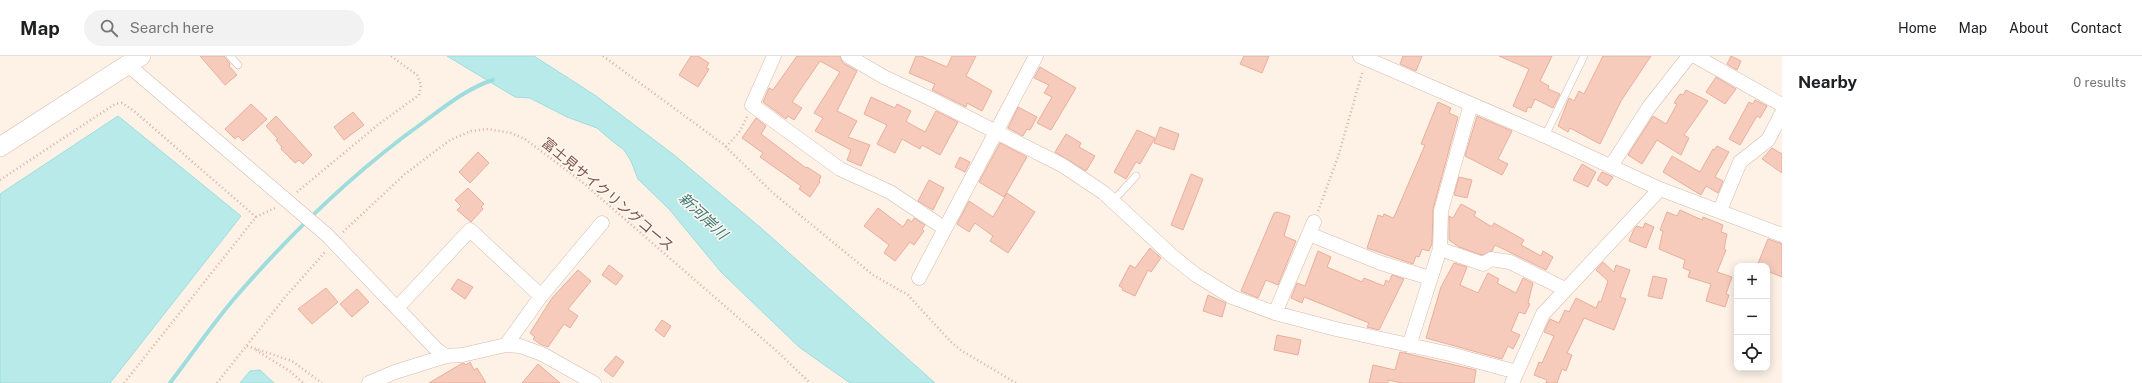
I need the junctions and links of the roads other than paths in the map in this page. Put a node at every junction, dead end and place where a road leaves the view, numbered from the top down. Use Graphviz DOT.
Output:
graph roads {
  1 [pos="230,56"];
  2 [pos="774,56"];
  3 [pos="848,56"];
  4 [pos="1036,56"];
  5 [pos="1584,56"];
  6 [pos="1689,56"];
  7 [pos="1695,56"];
  8 [pos="1363,57"];
  9 [pos="130,60"];
  10 [pos="238,65"];
  11 [pos="1471,104"];
  12 [pos="1782,105"];
  13 [pos="1782,113"];
  14 [pos="995,131"];
  15 [pos="1545,136"];
  16 [pos="0,147"];
  17 [pos="1611,166"];
  18 [pos="1136,176"];
  19 [pos="1660,189"];
  20 [pos="1113,201"];
  21 [pos="1720,210"];
  22 [pos="602,223"];
  23 [pos="944,228"];
  24 [pos="1782,235"];
  25 [pos="1440,249"];
  26 [pos="919,278"];
  27 [pos="1430,278"];
  28 [pos="1565,290"];
  29 [pos="540,296"];
  30 [pos="397,308"];
  31 [pos="1275,313"];
  32 [pos="506,345"];
  33 [pos="1409,346"];
  34 [pos="446,356"];
  35 [pos="1515,378"];
  36 [pos="369,383"];
  37 [pos="594,383"];
  1 -- 10 [label="lane"];
  2 -- 23 [label="street"];
  3 -- 14 [label="street"];
  4 -- 14 [label="street"];
  5 -- 15 [label="lane"];
  6 -- 17 [label="street"];
  7 -- 12 [label="street"];
  8 -- 11 [label="street"];
  9 -- 16 [label="street"];
  9 -- 30 [label="street"];
  11 -- 15 [label="street"];
  11 -- 25 [label="street"];
  13 -- 21 [label="street"];
  14 -- 20 [label="street"];
  14 -- 23 [label="street"];
  15 -- 17 [label="street"];
  17 -- 19 [label="street"];
  18 -- 20 [label="lane"];
  19 -- 21 [label="street"];
  19 -- 28 [label="street"];
  20 -- 31 [label="street"];
  21 -- 24 [label="street"];
  22 -- 29 [label="street"];
  23 -- 26 [label="street"];
  25 -- 27 [label="street"];
  25 -- 28 [label="street"];
  27 -- 31 [label="street"];
  27 -- 33 [label="street"];
  28 -- 35 [label="street"];
  29 -- 30 [label="street"];
  29 -- 32 [label="street"];
  30 -- 34 [label="street"];
  31 -- 33 [label="street"];
  32 -- 34 [label="street"];
  32 -- 37 [label="street"];
  33 -- 35 [label="street"];
  34 -- 36 [label="street"];
}
